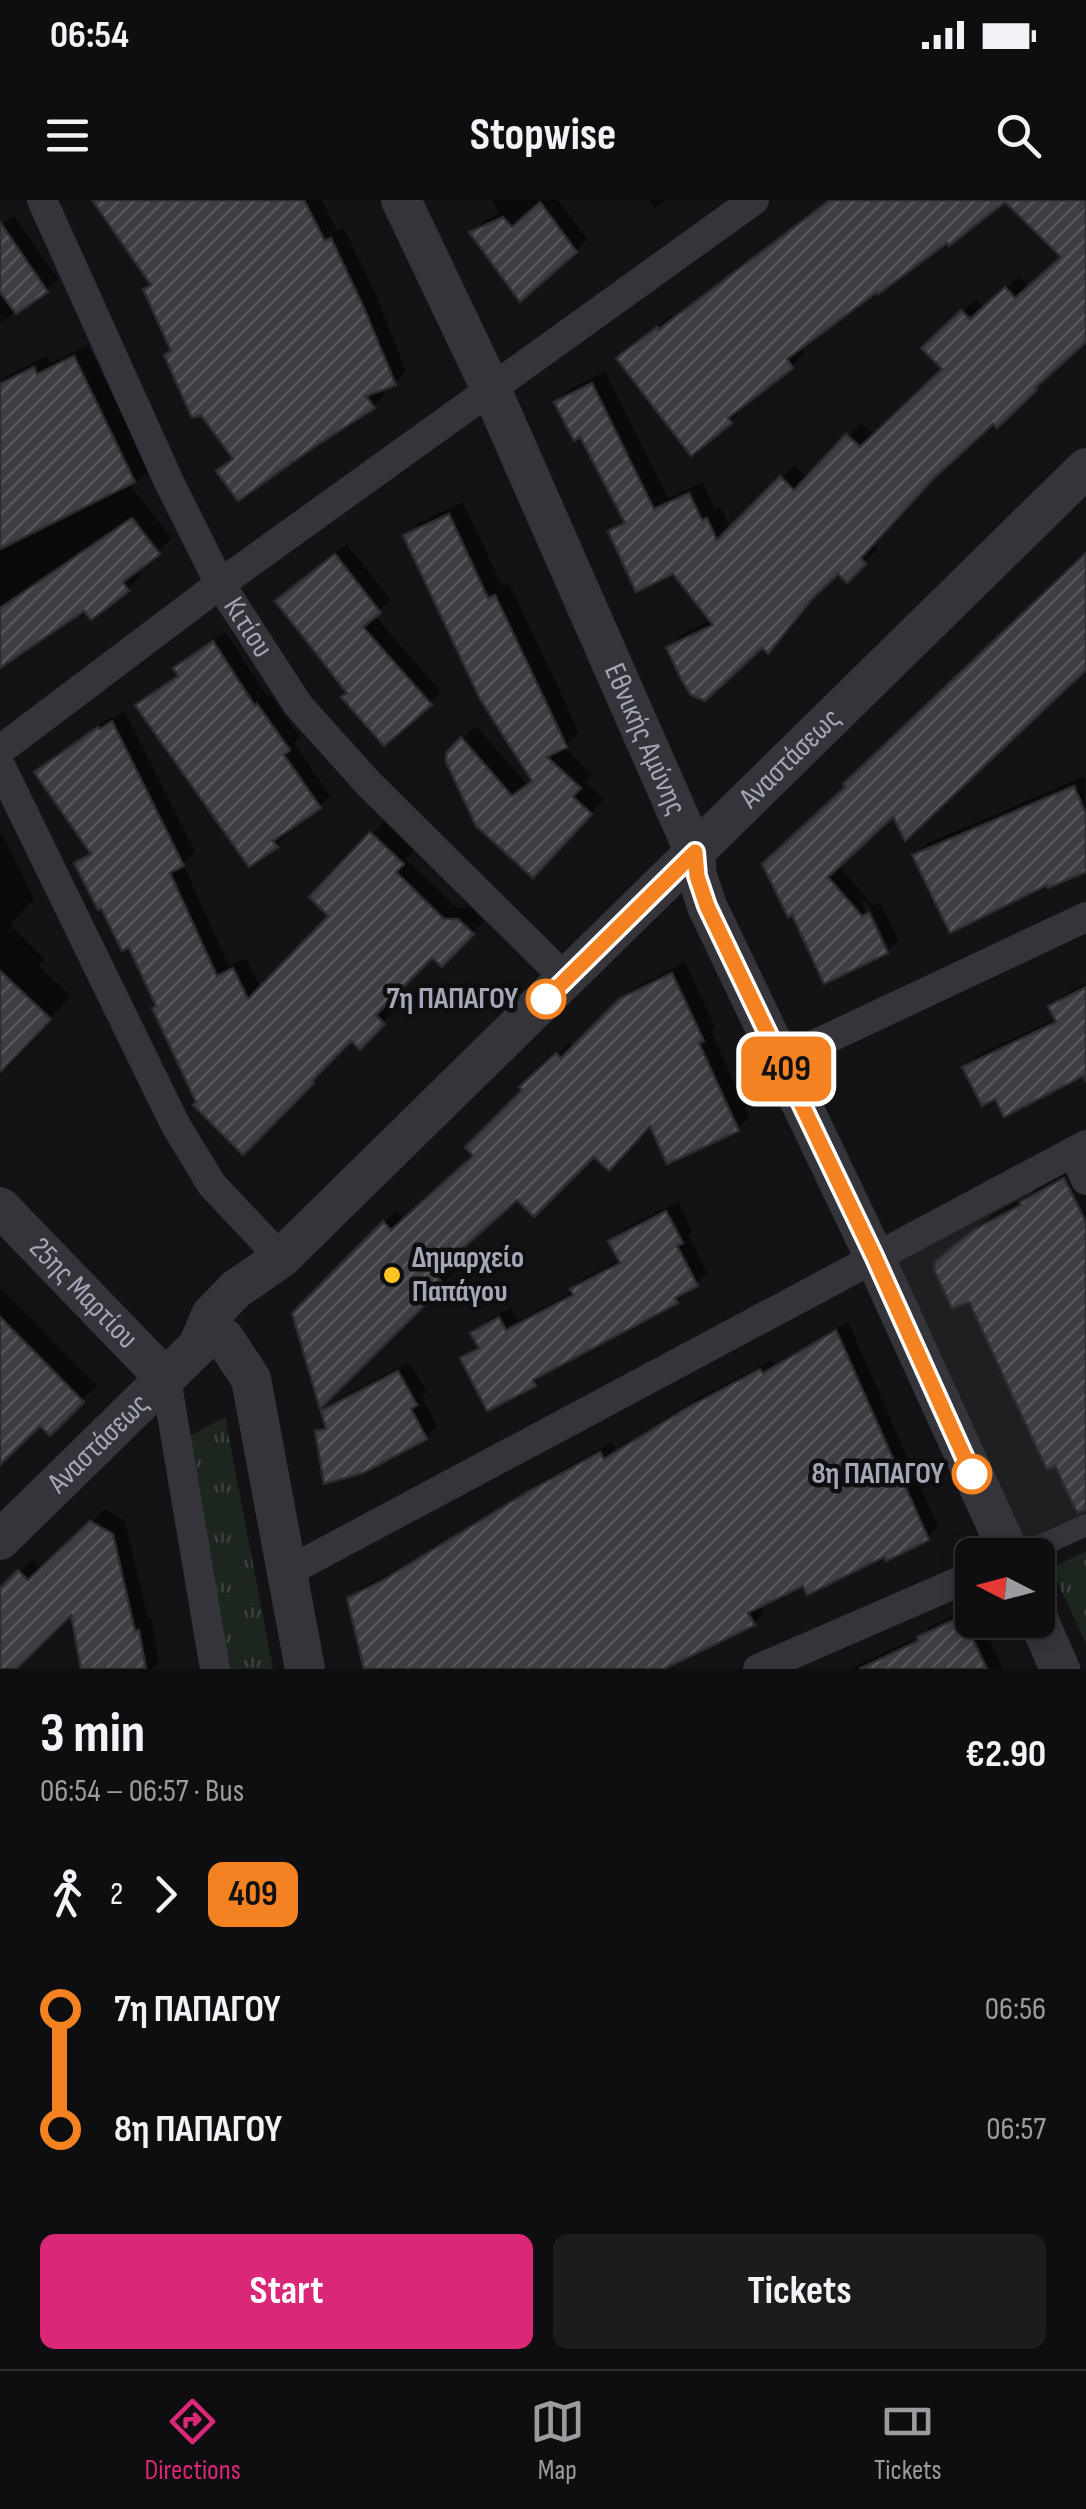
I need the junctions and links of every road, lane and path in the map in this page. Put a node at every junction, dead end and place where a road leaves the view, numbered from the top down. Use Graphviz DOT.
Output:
graph roads {
  1 [pos="42,200"];
  2 [pos="401,200"];
  3 [pos="754,200"];
  4 [pos="491,389"];
  5 [pos="1086,468"];
  6 [pos="220,584"];
  7 [pos="0,750"];
  8 [pos="0,765"];
  9 [pos="695,852"];
  10 [pos="1086,918"];
  11 [pos="566,979"];
  12 [pos="782,1060"];
  13 [pos="1082,1159"];
  14 [pos="0,1207"];
  15 [pos="874,1256"];
  16 [pos="281,1258"];
  17 [pos="211,1342"];
  18 [pos="166,1379"];
  19 [pos="1086,1525"];
  20 [pos="1002,1538"];
  21 [pos="1055,1539"];
  22 [pos="0,1540"];
  23 [pos="287,1572"];
  24 [pos="955,1583"];
  25 [pos="1046,1638"];
  26 [pos="215,1669"];
  27 [pos="305,1669"];
  28 [pos="758,1669"];
  29 [pos="1060,1669"];
  1 -- 6 [label="street, Κιτίου"];
  2 -- 4 [label="street, Εθνικής Αμύνης"];
  3 -- 4 [label="street"];
  4 -- 6 [label="street"];
  4 -- 9 [label="street, Εθνικής Αμύνης"];
  5 -- 9 [label="street, Αναστάσεως"];
  6 -- 7 [label="street"];
  6 -- 11 [label="street, Κιτίου"];
  8 -- 16 [label="street"];
  9 -- 11 [label="street, Αναστάσεως"];
  9 -- 12 [label="street, Εθνικής Αμύνης"];
  10 -- 12 [label="street"];
  11 -- 16 [label="street, Αναστάσεως"];
  12 -- 15 [label="street, Εθνικής Αμύνης"];
  13 -- 15 [label="street"];
  14 -- 18 [label="street, 25ης Μαρτίου"];
  15 -- 20 [label="street, Εθνικής Αμύνης"];
  15 -- 23 [label="street"];
  16 -- 17 [label="street, Αναστάσεως"];
  17 -- 18 [label="street, Αναστάσεως"];
  17 -- 23 [label="street"];
  18 -- 22 [label="street, Αναστάσεως"];
  18 -- 26 [label="street"];
  19 -- 21 [label="street"];
  23 -- 27 [label="street"];
  24 -- 28 [label="street"];
  25 -- 29 [label="street"];
}
